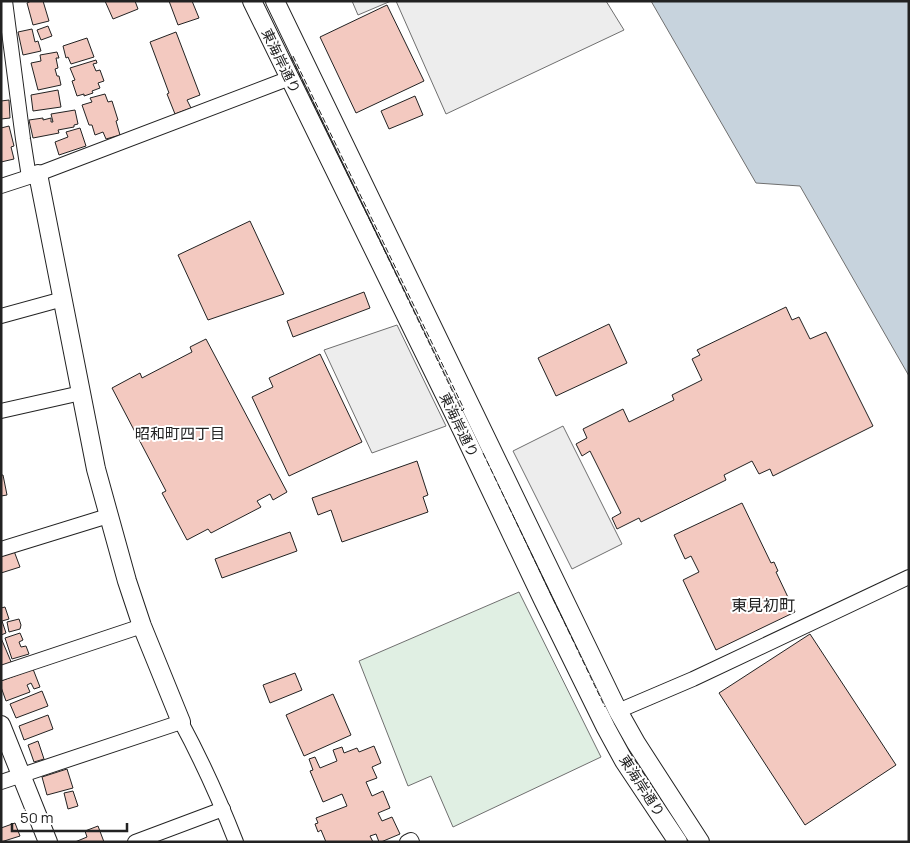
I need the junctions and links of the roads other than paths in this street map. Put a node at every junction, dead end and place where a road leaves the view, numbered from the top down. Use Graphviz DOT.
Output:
graph roads {
  1 [pos="5,1"];
  2 [pos="252,1"];
  3 [pos="275,1"];
  4 [pos="1,3"];
  5 [pos="290,78"];
  6 [pos="33,175"];
  7 [pos="1,186"];
  8 [pos="62,299"];
  9 [pos="1,316"];
  10 [pos="82,392"];
  11 [pos="1,411"];
  12 [pos="108,516"];
  13 [pos="1,549"];
  14 [pos="909,578"];
  15 [pos="142,626"];
  16 [pos="1,673"];
  17 [pos="618,711"];
  18 [pos="181,722"];
  19 [pos="1,726"];
  20 [pos="21,775"];
  21 [pos="1,782"];
  22 [pos="223,809"];
  23 [pos="48,842"];
  24 [pos="135,842"];
  25 [pos="236,842"];
  26 [pos="407,842"];
  27 [pos="412,842"];
  28 [pos="678,842"];
  29 [pos="700,842"];
  1 -- 4 [label="street"];
  1 -- 6 [label="street"];
  2 -- 5 [label="street, 東海岸通り"];
  3 -- 17 [label="street, 東海岸通り"];
  5 -- 6 [label="street"];
  5 -- 28 [label="street, 東海岸通り"];
  6 -- 7 [label="street"];
  6 -- 8 [label="street"];
  8 -- 9 [label="street"];
  8 -- 10 [label="street"];
  10 -- 11 [label="street"];
  10 -- 12 [label="street"];
  12 -- 13 [label="street"];
  12 -- 15 [label="street"];
  14 -- 17 [label="street"];
  15 -- 16 [label="street"];
  15 -- 18 [label="street"];
  17 -- 29 [label="street, 東海岸通り"];
  18 -- 20 [label="street"];
  18 -- 22 [label="street"];
  19 -- 20 [label="street"];
  20 -- 21 [label="street"];
  20 -- 23 [label="street"];
  22 -- 24 [label="street"];
  22 -- 25 [label="street"];
  26 -- 27 [label="street"];
}
